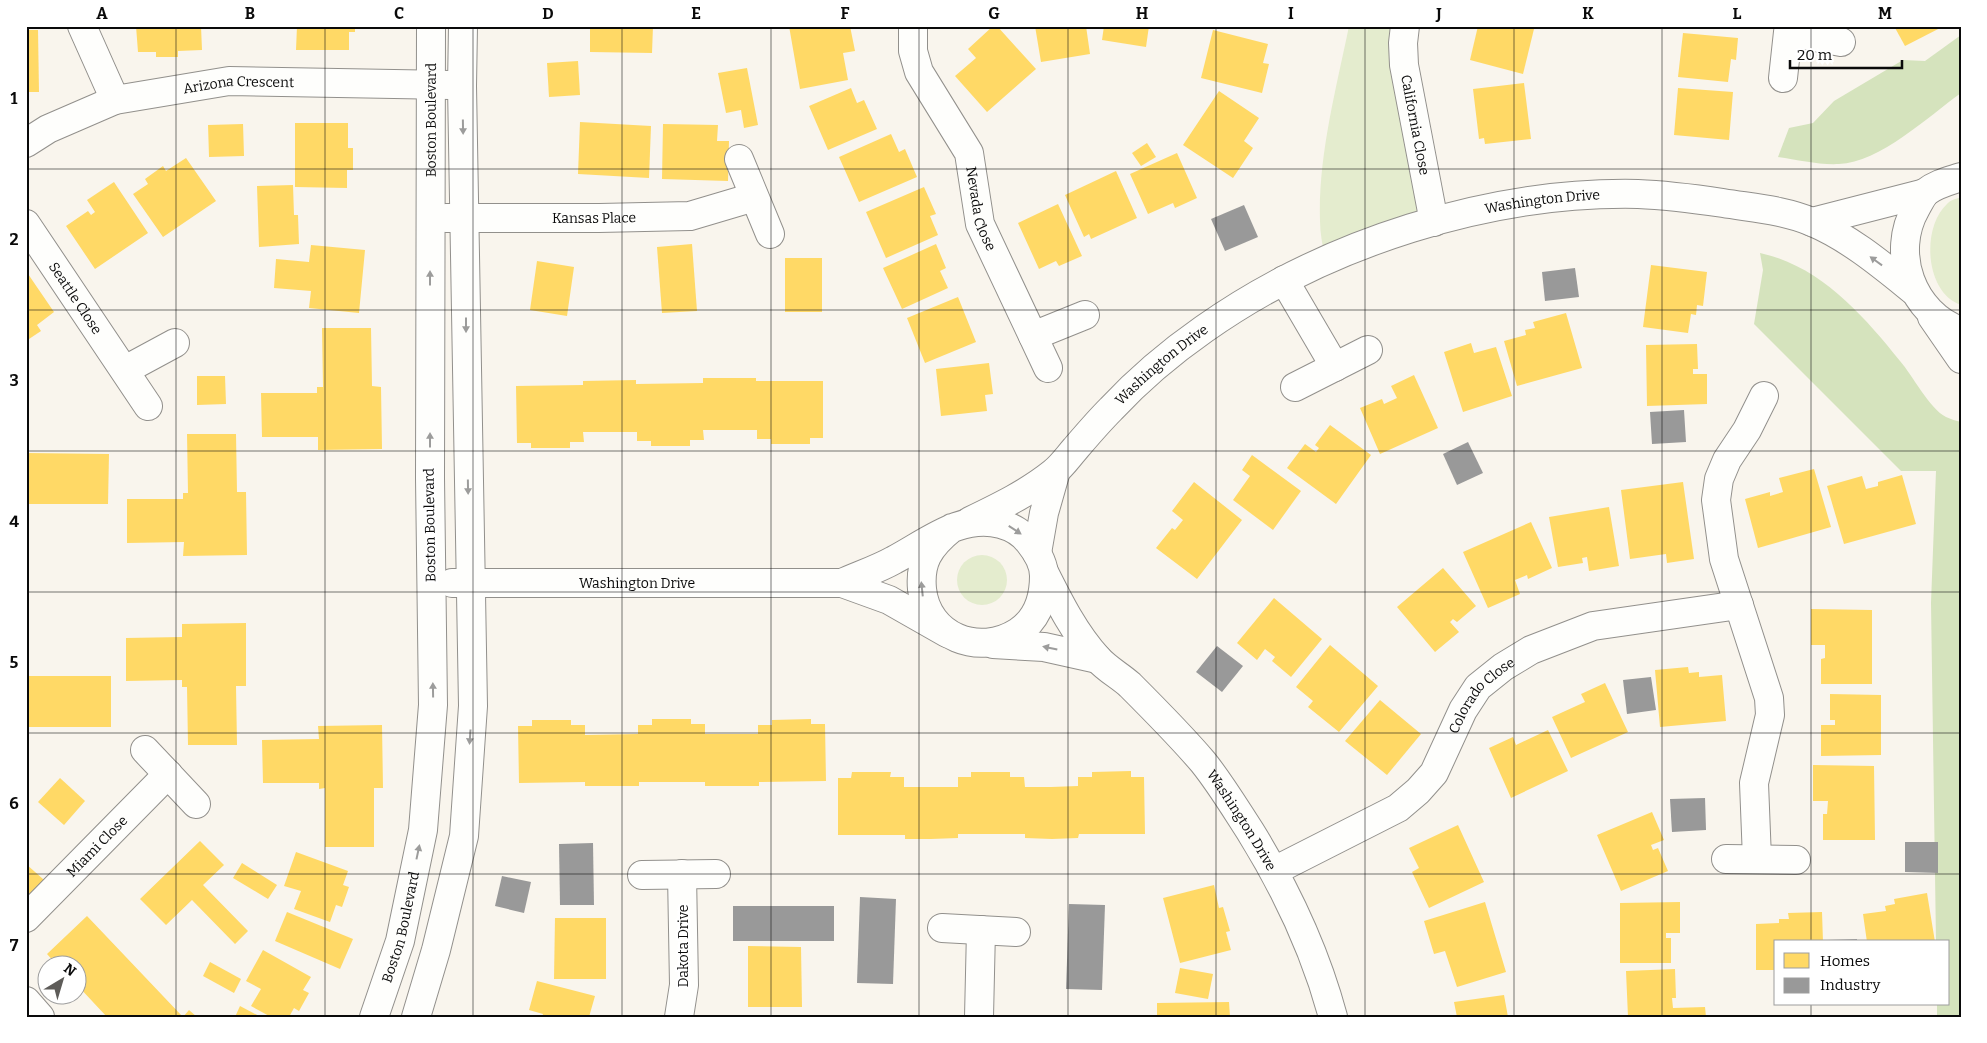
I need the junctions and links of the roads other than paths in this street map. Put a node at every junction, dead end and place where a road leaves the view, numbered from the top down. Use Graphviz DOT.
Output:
graph roads {
  1 [pos="82,26"];
  2 [pos="431,26"];
  3 [pos="463,26"];
  4 [pos="913,26"];
  5 [pos="1405,26"];
  6 [pos="1788,29"];
  7 [pos="1841,42"];
  8 [pos="1783,78"];
  9 [pos="432,85"];
  10 [pos="462,86"];
  11 [pos="115,100"];
  12 [pos="26,143"];
  13 [pos="739,160"];
  14 [pos="1961,165"];
  15 [pos="1941,184"];
  16 [pos="754,197"];
  17 [pos="465,217"];
  18 [pos="430,218"];
  19 [pos="1434,222"];
  20 [pos="1812,222"];
  21 [pos="26,224"];
  22 [pos="770,234"];
  23 [pos="1284,280"];
  24 [pos="1920,301"];
  25 [pos="1085,314"];
  26 [pos="1961,331"];
  27 [pos="1033,336"];
  28 [pos="175,343"];
  29 [pos="1368,350"];
  30 [pos="1961,359"];
  31 [pos="1335,367"];
  32 [pos="1048,368"];
  33 [pos="126,370"];
  34 [pos="1295,387"];
  35 [pos="1764,396"];
  36 [pos="148,406"];
  37 [pos="1056,471"];
  38 [pos="961,525"];
  39 [pos="1041,563"];
  40 [pos="431,582"];
  41 [pos="842,582"];
  42 [pos="470,583"];
  43 [pos="1739,605"];
  44 [pos="947,633"];
  45 [pos="987,644"];
  46 [pos="1098,659"];
  47 [pos="145,750"];
  48 [pos="168,774"];
  49 [pos="196,804"];
  50 [pos="1758,859"];
  51 [pos="1726,860"];
  52 [pos="1796,860"];
  53 [pos="1274,871"];
  54 [pos="682,874"];
  55 [pos="716,874"];
  56 [pos="642,875"];
  57 [pos="26,918"];
  58 [pos="942,928"];
  59 [pos="981,930"];
  60 [pos="1016,932"];
  61 [pos="26,1001"];
  62 [pos="376,1016"];
  63 [pos="40,1017"];
  64 [pos="416,1017"];
  65 [pos="679,1017"];
  66 [pos="979,1017"];
  67 [pos="1333,1017"];
  1 -- 11 [label="street"];
  2 -- 9 [label="street, Boston Boulevard"];
  3 -- 10 [label="street"];
  4 -- 27 [label="street, Nevada Close"];
  5 -- 19 [label="street, California Close"];
  6 -- 7 [label="street"];
  6 -- 8 [label="street"];
  9 -- 10 [label="street, Arizona Crescent"];
  9 -- 11 [label="street, Arizona Crescent"];
  9 -- 18 [label="street, Boston Boulevard"];
  10 -- 17 [label="street, one-way"];
  11 -- 12 [label="street, Arizona Crescent"];
  13 -- 16 [label="street"];
  14 -- 15 [label="street"];
  15 -- 20 [label="street"];
  15 -- 24 [label="street"];
  16 -- 17 [label="street, Kansas Place"];
  16 -- 22 [label="street"];
  17 -- 18 [label="street, Kansas Place"];
  17 -- 42 [label="street, one-way"];
  40 -- 18 [label="street, Boston Boulevard, one-way"];
  19 -- 20 [label="street, Washington Drive"];
  19 -- 23 [label="street, Washington Drive"];
  24 -- 20 [label="street, Washington Drive, one-way"];
  21 -- 33 [label="street, Seattle Close"];
  23 -- 31 [label="street"];
  23 -- 37 [label="street, Washington Drive"];
  24 -- 26 [label="street, Washington Drive"];
  24 -- 30 [label="street"];
  25 -- 27 [label="street"];
  27 -- 32 [label="street, Nevada Close"];
  28 -- 33 [label="street"];
  29 -- 31 [label="street"];
  31 -- 34 [label="street"];
  33 -- 36 [label="street, Seattle Close"];
  35 -- 43 [label="street"];
  37 -- 38 [label="street, Washington Drive"];
  37 -- 39 [label="street, Washington Drive"];
  38 -- 39 [label="street, one-way"];
  38 -- 41 [label="street, Washington Drive"];
  44 -- 38 [label="street, one-way"];
  39 -- 45 [label="street"];
  39 -- 46 [label="street, Washington Drive"];
  40 -- 42 [label="street, Washington Drive"];
  62 -- 40 [label="street, Boston Boulevard, one-way"];
  41 -- 42 [label="street, Washington Drive"];
  41 -- 44 [label="street, Washington Drive"];
  42 -- 64 [label="street, one-way"];
  43 -- 50 [label="street"];
  43 -- 53 [label="street, Colorado Close"];
  44 -- 45 [label="street"];
  46 -- 45 [label="street, Washington Drive, one-way"];
  46 -- 53 [label="street, Washington Drive"];
  47 -- 48 [label="street"];
  48 -- 49 [label="street"];
  48 -- 57 [label="street, Miami Close"];
  50 -- 51 [label="street"];
  50 -- 52 [label="street"];
  53 -- 67 [label="street, Washington Drive"];
  54 -- 55 [label="street"];
  54 -- 56 [label="street"];
  54 -- 65 [label="street, Dakota Drive"];
  58 -- 59 [label="street"];
  59 -- 60 [label="street"];
  59 -- 66 [label="street"];
  61 -- 63 [label="street"];
}
